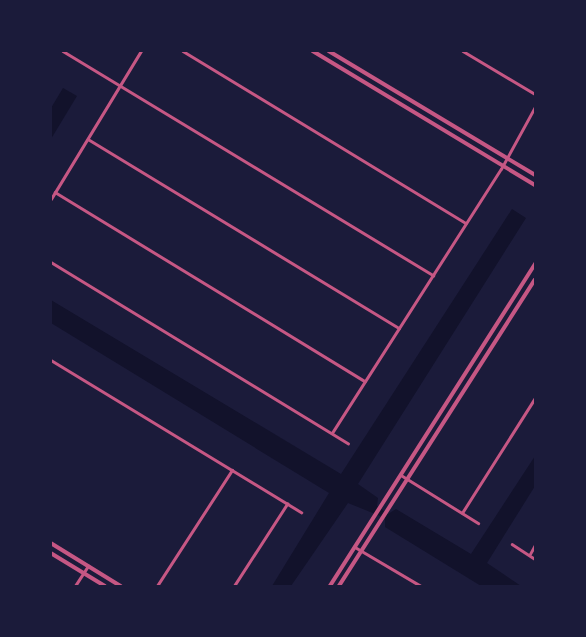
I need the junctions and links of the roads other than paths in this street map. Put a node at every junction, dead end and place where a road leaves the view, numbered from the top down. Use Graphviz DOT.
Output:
graph roads {
  1 [pos="63,51"];
  2 [pos="141,51"];
  3 [pos="183,51"];
  4 [pos="313,51"];
  5 [pos="330,51"];
  6 [pos="463,51"];
  7 [pos="120,85"];
  8 [pos="535,94"];
  9 [pos="535,107"];
  10 [pos="88,139"];
  11 [pos="507,158"];
  12 [pos="503,166"];
  13 [pos="535,175"];
  14 [pos="535,185"];
  15 [pos="55,192"];
  16 [pos="51,199"];
  17 [pos="466,223"];
  18 [pos="51,262"];
  19 [pos="535,264"];
  20 [pos="433,275"];
  21 [pos="535,280"];
  22 [pos="399,328"];
  23 [pos="51,360"];
  24 [pos="365,381"];
  25 [pos="535,398"];
  26 [pos="332,433"];
  27 [pos="348,443"];
  28 [pos="232,470"];
  29 [pos="401,475"];
  30 [pos="407,480"];
  31 [pos="287,504"];
  32 [pos="301,512"];
  33 [pos="462,513"];
  34 [pos="478,523"];
  35 [pos="51,543"];
  36 [pos="512,544"];
  37 [pos="535,545"];
  38 [pos="355,547"];
  39 [pos="362,550"];
  40 [pos="51,553"];
  41 [pos="529,555"];
  42 [pos="535,559"];
  43 [pos="88,566"];
  44 [pos="84,573"];
  45 [pos="416,585"];
  46 [pos="75,586"];
  47 [pos="105,586"];
  48 [pos="121,586"];
  49 [pos="157,586"];
  50 [pos="234,586"];
  51 [pos="330,586"];
  52 [pos="339,586"];
  53 [pos="421,586"];
  1 -- 7 [label="street"];
  2 -- 7 [label="street"];
  3 -- 17 [label="street"];
  4 -- 12 [label="street"];
  5 -- 11 [label="street"];
  6 -- 8 [label="street"];
  7 -- 10 [label="street"];
  7 -- 20 [label="street"];
  9 -- 11 [label="street"];
  10 -- 15 [label="street"];
  10 -- 22 [label="street"];
  11 -- 12 [label="street"];
  11 -- 13 [label="street"];
  12 -- 14 [label="street"];
  12 -- 17 [label="street"];
  15 -- 16 [label="street"];
  15 -- 24 [label="street"];
  17 -- 20 [label="street"];
  18 -- 26 [label="street"];
  19 -- 29 [label="street"];
  20 -- 22 [label="street"];
  21 -- 30 [label="street"];
  22 -- 24 [label="street"];
  23 -- 28 [label="street"];
  24 -- 26 [label="street"];
  25 -- 33 [label="street"];
  26 -- 27 [label="street"];
  28 -- 31 [label="street"];
  28 -- 49 [label="street"];
  29 -- 30 [label="street"];
  29 -- 38 [label="street"];
  30 -- 33 [label="street"];
  30 -- 39 [label="street"];
  31 -- 32 [label="street"];
  31 -- 50 [label="street"];
  33 -- 34 [label="street"];
  35 -- 43 [label="street"];
  36 -- 41 [label="street"];
  37 -- 41 [label="street"];
  38 -- 39 [label="street"];
  38 -- 51 [label="street"];
  39 -- 45 [label="street"];
  39 -- 52 [label="street"];
  40 -- 44 [label="street"];
  41 -- 42 [label="street"];
  43 -- 44 [label="street"];
  43 -- 48 [label="street"];
  44 -- 46 [label="street"];
  44 -- 47 [label="street"];
  45 -- 53 [label="street"];
}
